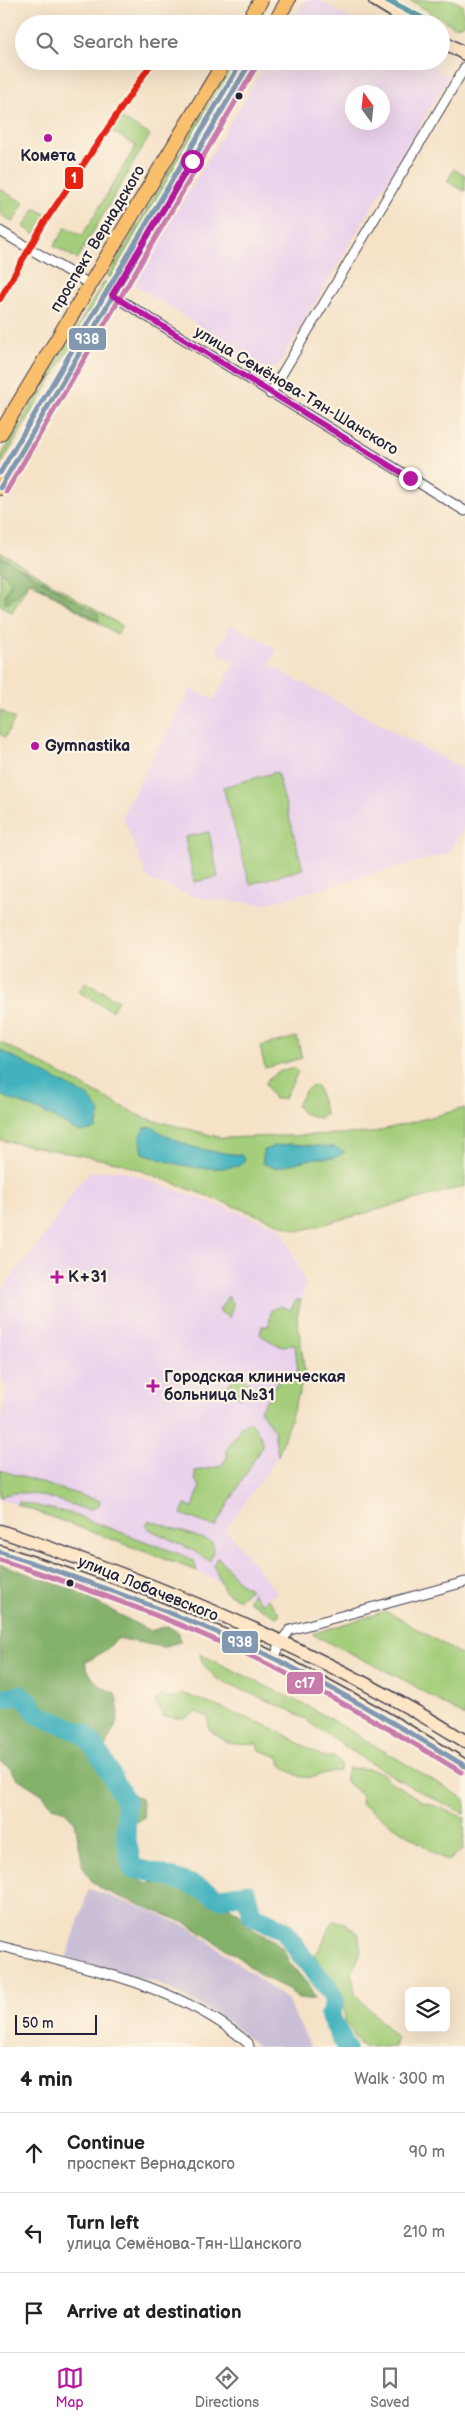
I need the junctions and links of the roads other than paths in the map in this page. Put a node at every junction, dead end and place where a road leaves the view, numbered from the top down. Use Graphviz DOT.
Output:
graph roads {
  1 [pos="261,0"];
  2 [pos="288,0"];
  3 [pos="375,0"];
  4 [pos="252,15"];
  5 [pos="279,15"];
  6 [pos="399,15"];
  7 [pos="450,45"];
  8 [pos="465,54"];
  9 [pos="465,66"];
  10 [pos="220,70"];
  11 [pos="246,70"];
  12 [pos="0,231"];
  13 [pos="91,285"];
  14 [pos="112,295"];
  15 [pos="270,394"];
  16 [pos="0,434"];
  17 [pos="0,488"];
  18 [pos="465,511"];
  19 [pos="0,1532"];
  20 [pos="0,1552"];
  21 [pos="465,1582"];
  22 [pos="282,1640"];
  23 [pos="274,1659"];
  24 [pos="465,1741"];
  25 [pos="465,1766"];
  26 [pos="0,1946"];
  27 [pos="249,2047"];
  1 -- 4 [label="main road"];
  2 -- 5 [label="main road"];
  3 -- 6 [label="main road"];
  7 -- 8 [label="main road"];
  9 -- 15 [label="street"];
  10 -- 13 [label="main road, проспект Вернадского"];
  11 -- 14 [label="main road"];
  12 -- 13 [label="street"];
  13 -- 16 [label="main road, проспект Вернадского"];
  14 -- 15 [label="street, улица Семёнова-Тян-Шанского"];
  14 -- 17 [label="main road"];
  15 -- 18 [label="street, улица Семёнова-Тян-Шанского"];
  19 -- 22 [label="main road, улица Лобачевского"];
  20 -- 23 [label="main road, улица Лобачевского"];
  21 -- 22 [label="street"];
  22 -- 23 [label="street"];
  22 -- 24 [label="main road, улица Лобачевского"];
  23 -- 25 [label="main road, улица Лобачевского"];
  26 -- 27 [label="street"];
}
